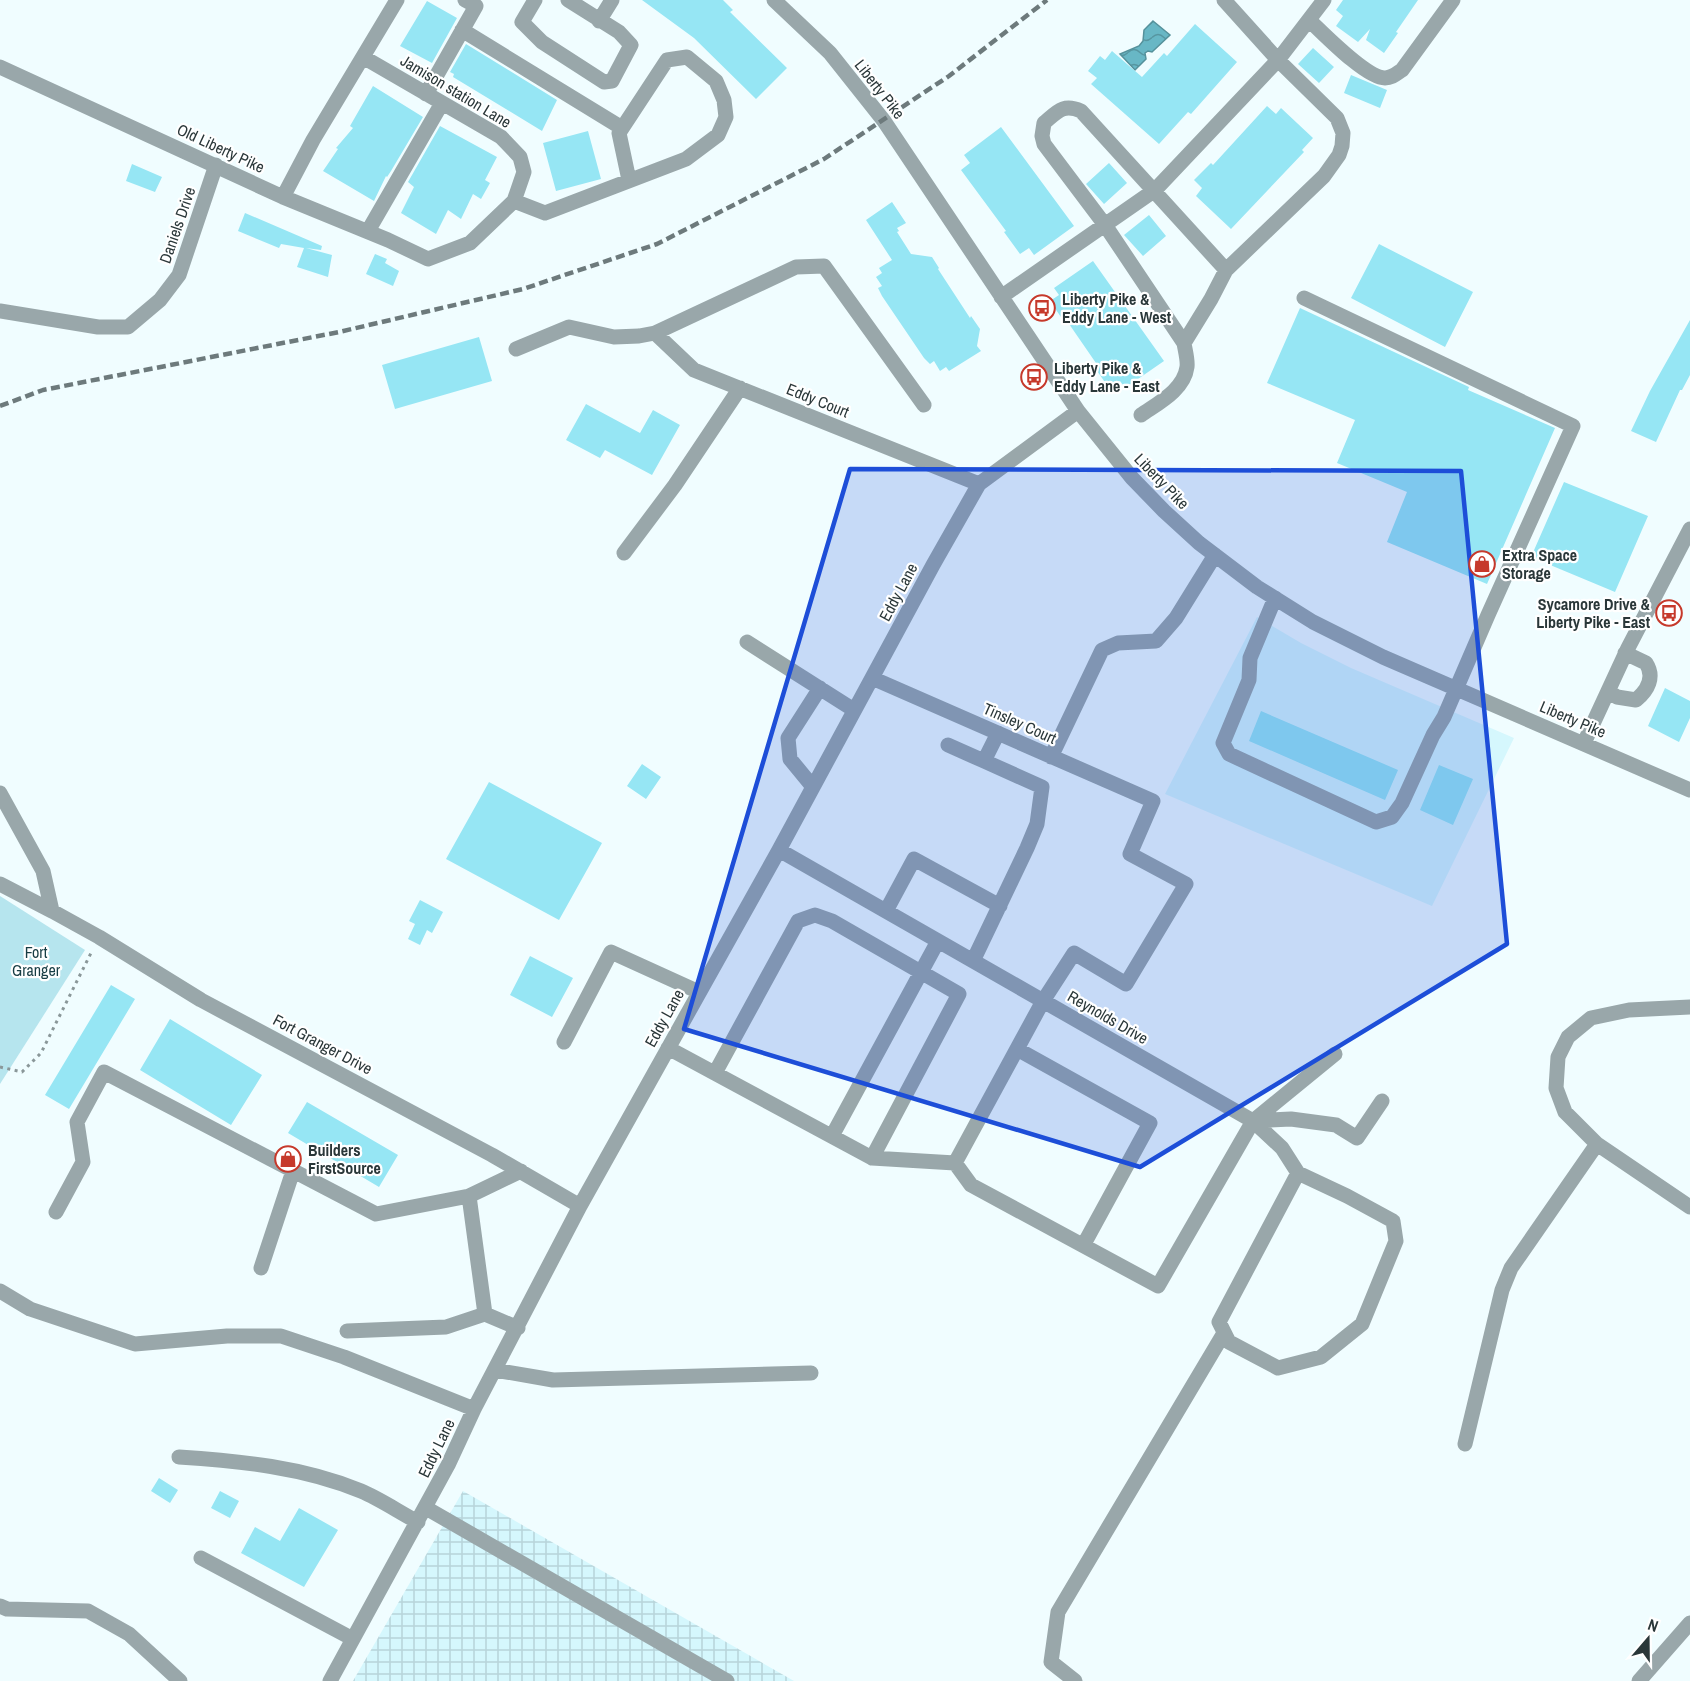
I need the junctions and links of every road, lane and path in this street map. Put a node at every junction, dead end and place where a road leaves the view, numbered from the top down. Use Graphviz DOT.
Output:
graph roads {
  1 [pos="397,0"];
  2 [pos="465,0"];
  3 [pos="535,0"];
  4 [pos="568,0"];
  5 [pos="612,0"];
  6 [pos="774,0"];
  7 [pos="1224,0"];
  8 [pos="1324,0"];
  9 [pos="1453,0"];
  10 [pos="599,21"];
  11 [pos="1309,21"];
  12 [pos="462,30"];
  13 [pos="363,57"];
  14 [pos="1278,60"];
  15 [pos="0,67"];
  16 [pos="426,94"];
  17 [pos="442,103"];
  18 [pos="622,128"];
  19 [pos="216,165"];
  20 [pos="629,180"];
  21 [pos="1153,192"];
  22 [pos="283,196"];
  23 [pos="514,201"];
  24 [pos="1105,225"];
  25 [pos="368,231"];
  26 [pos="428,259"];
  27 [pos="1226,270"];
  28 [pos="1001,297"];
  29 [pos="1304,298"];
  30 [pos="0,311"];
  31 [pos="655,333"];
  32 [pos="1184,343"];
  33 [pos="516,349"];
  34 [pos="740,388"];
  35 [pos="924,405"];
  36 [pos="1078,411"];
  37 [pos="1141,415"];
  38 [pos="979,484"];
  39 [pos="1690,529"];
  40 [pos="624,553"];
  41 [pos="1215,555"];
  42 [pos="1275,598"];
  43 [pos="747,642"];
  44 [pos="1625,653"];
  45 [pos="872,678"];
  46 [pos="820,688"];
  47 [pos="1455,688"];
  48 [pos="1608,691"];
  49 [pos="855,710"];
  50 [pos="998,733"];
  51 [pos="1584,743"];
  52 [pos="948,744"];
  53 [pos="1052,757"];
  54 [pos="984,761"];
  55 [pos="813,787"];
  56 [pos="1690,790"];
  57 [pos="0,793"];
  58 [pos="779,850"];
  59 [pos="0,884"];
  60 [pos="1000,906"];
  61 [pos="52,911"];
  62 [pos="886,911"];
  63 [pos="99,937"];
  64 [pos="938,941"];
  65 [pos="973,961"];
  66 [pos="921,972"];
  67 [pos="699,992"];
  68 [pos="1043,1001"];
  69 [pos="1690,1007"];
  70 [pos="564,1042"];
  71 [pos="668,1048"];
  72 [pos="1017,1049"];
  73 [pos="1335,1054"];
  74 [pos="0,1067"];
  75 [pos="715,1073"];
  76 [pos="1382,1101"];
  77 [pos="1253,1121"];
  78 [pos="832,1136"];
  79 [pos="1597,1144"];
  80 [pos="872,1158"];
  81 [pos="955,1163"];
  82 [pos="293,1171"];
  83 [pos="521,1171"];
  84 [pos="1298,1173"];
  85 [pos="470,1196"];
  86 [pos="580,1206"];
  87 [pos="1690,1208"];
  88 [pos="56,1212"];
  89 [pos="1084,1244"];
  90 [pos="261,1268"];
  91 [pos="0,1291"];
  92 [pos="485,1314"];
  93 [pos="518,1328"];
  94 [pos="347,1331"];
  95 [pos="1224,1333"];
  96 [pos="495,1370"];
  97 [pos="812,1373"];
  98 [pos="474,1409"];
  99 [pos="1465,1444"];
  100 [pos="179,1457"];
  101 [pos="426,1508"];
  102 [pos="418,1521"];
  103 [pos="201,1558"];
  104 [pos="0,1606"];
  105 [pos="1690,1623"];
  106 [pos="354,1639"];
  107 [pos="180,1681"];
  108 [pos="330,1681"];
  109 [pos="727,1681"];
  110 [pos="1075,1681"];
  111 [pos="1639,1681"];
  1 -- 13 [label="street"];
  2 -- 12 [label="street"];
  3 -- 10 [label="street"];
  4 -- 10 [label="street"];
  5 -- 10 [label="street"];
  6 -- 28 [label="street, Liberty Pike"];
  7 -- 14 [label="street"];
  8 -- 11 [label="street"];
  9 -- 11 [label="street"];
  11 -- 14 [label="street"];
  12 -- 16 [label="street"];
  12 -- 18 [label="street"];
  13 -- 16 [label="street, Jamison station Lane"];
  13 -- 22 [label="street"];
  14 -- 21 [label="street"];
  14 -- 27 [label="street"];
  15 -- 19 [label="street, Old Liberty Pike"];
  16 -- 17 [label="street, Jamison station Lane"];
  17 -- 23 [label="street, Jamison station Lane"];
  17 -- 25 [label="street"];
  18 -- 20 [label="street"];
  18 -- 20 [label="street"];
  19 -- 22 [label="street, Old Liberty Pike"];
  19 -- 30 [label="street, Daniels Drive"];
  20 -- 23 [label="street"];
  21 -- 24 [label="street"];
  21 -- 24 [label="street"];
  21 -- 27 [label="street"];
  22 -- 25 [label="street, Old Liberty Pike"];
  23 -- 26 [label="street, Jamison station Lane"];
  24 -- 28 [label="street"];
  24 -- 32 [label="street"];
  25 -- 26 [label="street, Old Liberty Pike"];
  27 -- 32 [label="street"];
  28 -- 36 [label="street, Liberty Pike"];
  29 -- 47 [label="street"];
  31 -- 33 [label="street"];
  31 -- 34 [label="street, Eddy Court"];
  31 -- 35 [label="street"];
  32 -- 37 [label="street"];
  34 -- 38 [label="street, Eddy Court"];
  34 -- 40 [label="street"];
  36 -- 38 [label="street, Eddy Lane"];
  36 -- 41 [label="street, Liberty Pike"];
  38 -- 45 [label="street, Eddy Lane"];
  39 -- 44 [label="street"];
  41 -- 42 [label="street, Liberty Pike"];
  41 -- 53 [label="street"];
  42 -- 47 [label="street, Liberty Pike"];
  42 -- 47 [label="street"];
  43 -- 46 [label="street"];
  44 -- 48 [label="street"];
  44 -- 48 [label="street"];
  45 -- 49 [label="street, Eddy Lane"];
  45 -- 50 [label="street, Tinsley Court"];
  46 -- 49 [label="street"];
  46 -- 55 [label="street"];
  47 -- 51 [label="street, Liberty Pike"];
  48 -- 51 [label="street"];
  49 -- 55 [label="street, Eddy Lane"];
  50 -- 53 [label="street, Tinsley Court"];
  50 -- 54 [label="street"];
  51 -- 56 [label="street, Liberty Pike"];
  52 -- 54 [label="street"];
  53 -- 68 [label="street, Tinsley Court"];
  54 -- 60 [label="street"];
  55 -- 58 [label="street, Eddy Lane"];
  57 -- 61 [label="street"];
  58 -- 62 [label="street, Reynolds Drive"];
  58 -- 67 [label="street, Eddy Lane"];
  59 -- 61 [label="street, Fort Granger Drive"];
  60 -- 62 [label="street"];
  60 -- 65 [label="street"];
  61 -- 63 [label="street, Fort Granger Drive"];
  62 -- 64 [label="street, Reynolds Drive"];
  63 -- 74 [label="path"];
  63 -- 83 [label="street, Fort Granger Drive"];
  64 -- 65 [label="street, Reynolds Drive"];
  64 -- 66 [label="street"];
  65 -- 68 [label="street, Reynolds Drive"];
  66 -- 75 [label="street"];
  66 -- 78 [label="street"];
  66 -- 80 [label="street"];
  67 -- 70 [label="street"];
  67 -- 71 [label="street, Eddy Lane"];
  68 -- 72 [label="street"];
  68 -- 77 [label="street, Reynolds Drive"];
  69 -- 79 [label="street"];
  71 -- 75 [label="street"];
  71 -- 86 [label="street, Eddy Lane"];
  72 -- 81 [label="street"];
  72 -- 89 [label="street"];
  73 -- 77 [label="street"];
  75 -- 78 [label="street"];
  76 -- 77 [label="street"];
  77 -- 84 [label="street, Reynolds Drive"];
  77 -- 89 [label="street"];
  78 -- 80 [label="street"];
  79 -- 87 [label="street"];
  79 -- 99 [label="street"];
  80 -- 81 [label="street"];
  81 -- 89 [label="street"];
  82 -- 85 [label="street"];
  82 -- 88 [label="street"];
  82 -- 90 [label="street"];
  83 -- 85 [label="street"];
  83 -- 86 [label="street, Fort Granger Drive"];
  84 -- 95 [label="street"];
  84 -- 95 [label="street"];
  85 -- 92 [label="street"];
  86 -- 93 [label="street, Eddy Lane"];
  91 -- 98 [label="street"];
  92 -- 93 [label="street"];
  92 -- 94 [label="street"];
  93 -- 96 [label="street, Eddy Lane"];
  95 -- 110 [label="street"];
  96 -- 97 [label="street"];
  96 -- 98 [label="street, Eddy Lane"];
  98 -- 101 [label="street, Eddy Lane"];
  100 -- 102 [label="street"];
  101 -- 102 [label="street, Eddy Lane"];
  101 -- 109 [label="street"];
  102 -- 106 [label="street, Eddy Lane"];
  103 -- 106 [label="street"];
  104 -- 107 [label="street"];
  105 -- 111 [label="street"];
  106 -- 108 [label="street, Eddy Lane"];
}
